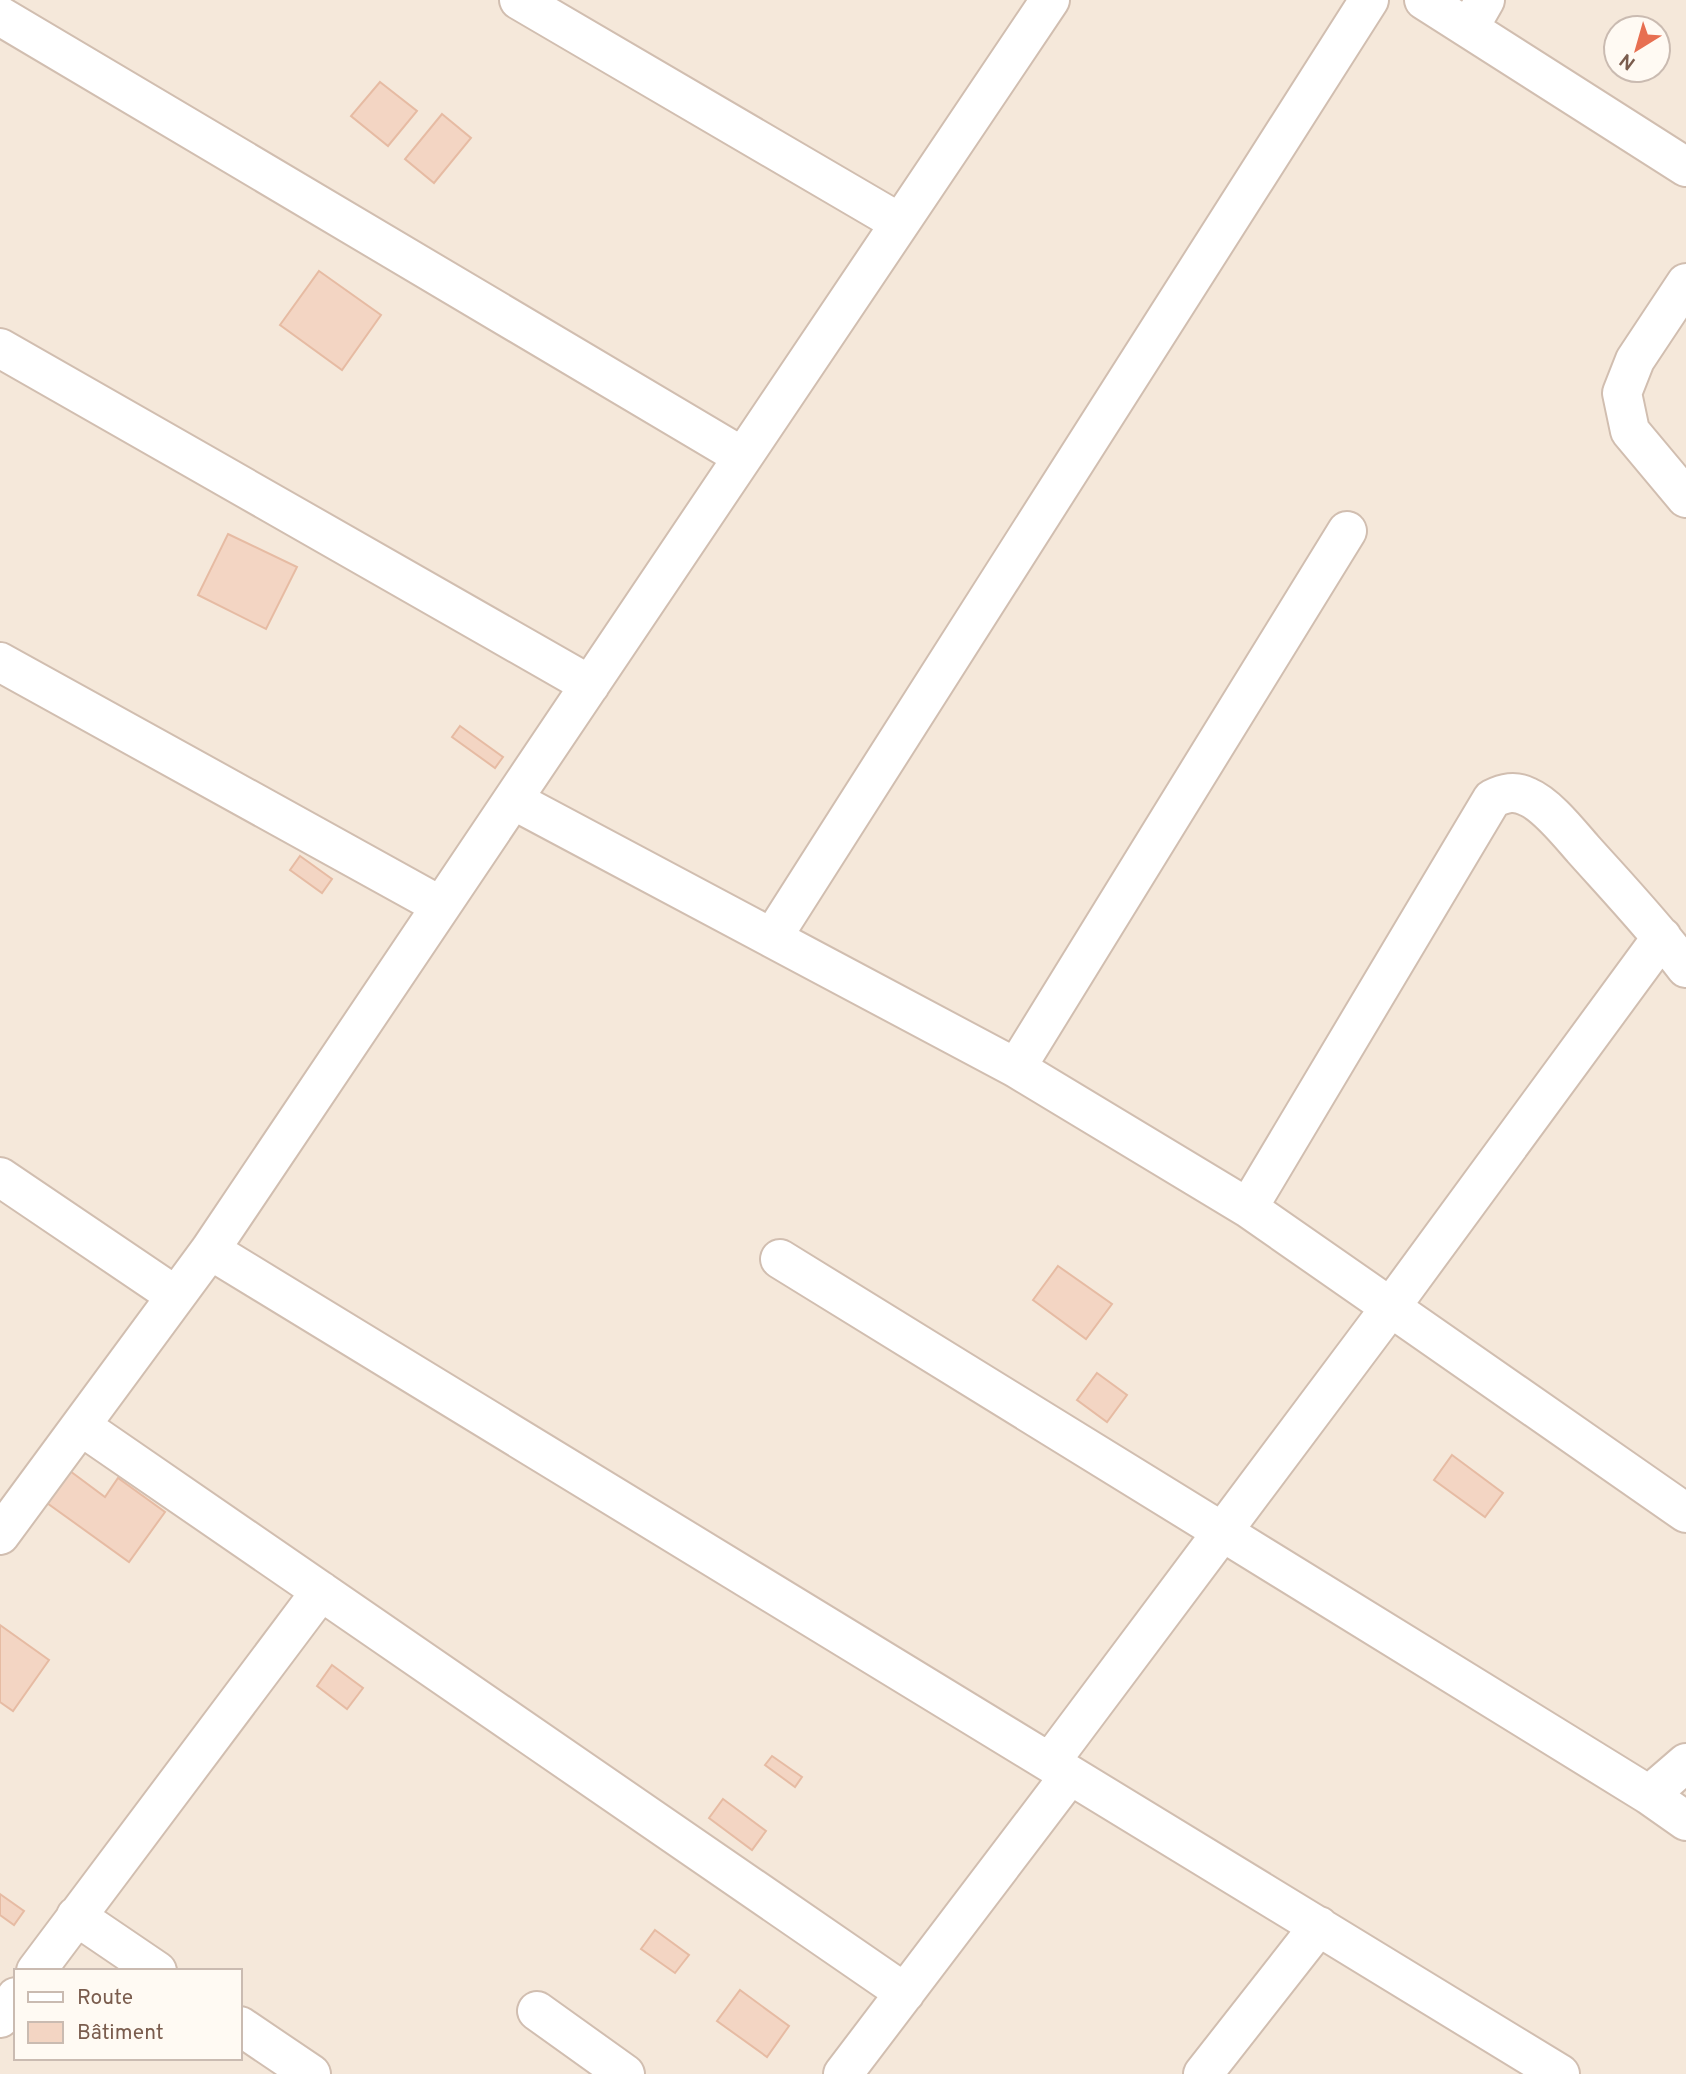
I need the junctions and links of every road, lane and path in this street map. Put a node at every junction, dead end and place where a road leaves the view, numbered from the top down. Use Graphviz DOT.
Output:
graph roads {
  1 [pos="519,0"];
  2 [pos="1050,0"];
  3 [pos="1368,0"];
  4 [pos="1424,0"];
  5 [pos="1477,14"];
  6 [pos="0,16"];
  7 [pos="1686,167"];
  8 [pos="900,223"];
  9 [pos="1686,283"];
  10 [pos="0,348"];
  11 [pos="743,457"];
  12 [pos="1686,498"];
  13 [pos="1347,531"];
  14 [pos="0,662"];
  15 [pos="590,685"];
  16 [pos="513,800"];
  17 [pos="441,906"];
  18 [pos="1662,936"];
  19 [pos="772,938"];
  20 [pos="1686,968"];
  21 [pos="1016,1068"];
  22 [pos="0,1177"];
  23 [pos="1248,1208"];
  24 [pos="210,1250"];
  25 [pos="780,1259"];
  26 [pos="176,1296"];
  27 [pos="1390,1308"];
  28 [pos="94,1435"];
  29 [pos="1686,1513"];
  30 [pos="1223,1532"];
  31 [pos="0,1535"];
  32 [pos="321,1591"];
  33 [pos="1686,1763"];
  34 [pos="1060,1769"];
  35 [pos="1649,1794"];
  36 [pos="1686,1821"];
  37 [pos="76,1916"];
  38 [pos="1319,1926"];
  39 [pos="37,1969"];
  40 [pos="154,1969"];
  41 [pos="905,1993"];
  42 [pos="14,2000"];
  43 [pos="537,2011"];
  44 [pos="0,2018"];
  45 [pos="242,2027"];
  46 [pos="311,2074"];
  47 [pos="625,2074"];
  48 [pos="843,2074"];
  49 [pos="1203,2074"];
  50 [pos="1560,2074"];
  1 -- 8 [label="street"];
  2 -- 8 [label="street"];
  3 -- 19 [label="street"];
  4 -- 5 [label="street"];
  5 -- 7 [label="street"];
  6 -- 11 [label="street"];
  8 -- 11 [label="street"];
  9 -- 12 [label="street"];
  10 -- 15 [label="street"];
  11 -- 15 [label="street"];
  13 -- 21 [label="street"];
  14 -- 17 [label="street"];
  15 -- 16 [label="street"];
  16 -- 17 [label="street"];
  16 -- 19 [label="street"];
  17 -- 24 [label="street"];
  18 -- 20 [label="street"];
  18 -- 23 [label="street"];
  18 -- 27 [label="street"];
  19 -- 21 [label="street"];
  21 -- 23 [label="street"];
  22 -- 26 [label="street"];
  23 -- 27 [label="street"];
  24 -- 26 [label="street"];
  24 -- 34 [label="street"];
  25 -- 30 [label="street"];
  26 -- 31 [label="street"];
  27 -- 29 [label="street"];
  27 -- 30 [label="street"];
  28 -- 32 [label="street"];
  30 -- 34 [label="street"];
  30 -- 35 [label="street"];
  32 -- 37 [label="street"];
  32 -- 41 [label="street"];
  33 -- 35 [label="street"];
  34 -- 38 [label="street"];
  34 -- 41 [label="street"];
  35 -- 36 [label="street"];
  37 -- 39 [label="street"];
  37 -- 40 [label="street"];
  38 -- 49 [label="street"];
  38 -- 50 [label="street"];
  41 -- 48 [label="street"];
  42 -- 44 [label="street"];
  43 -- 47 [label="street"];
  45 -- 46 [label="street"];
}
